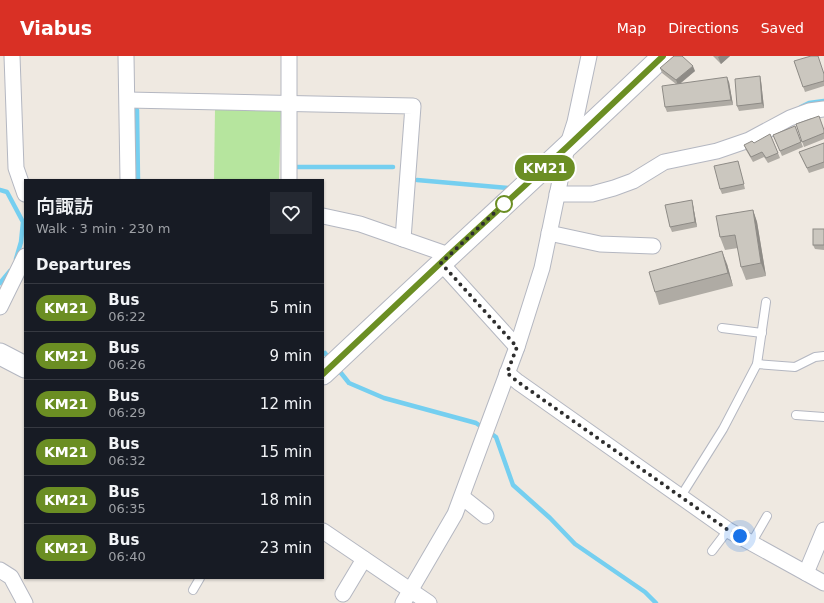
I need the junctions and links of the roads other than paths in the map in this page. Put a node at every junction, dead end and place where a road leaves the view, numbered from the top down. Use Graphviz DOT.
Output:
graph roads {
  1 [pos="12,56"];
  2 [pos="126,56"];
  3 [pos="289,56"];
  4 [pos="589,56"];
  5 [pos="663,56"];
  6 [pos="128,100"];
  7 [pos="289,103"];
  8 [pos="824,109"];
  9 [pos="567,147"];
  10 [pos="128,179"];
  11 [pos="289,179"];
  12 [pos="24,191"];
  13 [pos="557,194"];
  14 [pos="324,216"];
  15 [pos="549,233"];
  16 [pos="403,239"];
  17 [pos="653,246"];
  18 [pos="24,258"];
  19 [pos="445,259"];
  20 [pos="766,302"];
  21 [pos="0,307"];
  22 [pos="722,328"];
  23 [pos="762,333"];
  24 [pos="517,347"];
  25 [pos="0,354"];
  26 [pos="824,356"];
  27 [pos="757,364"];
  28 [pos="24,366"];
  29 [pos="326,372"];
  30 [pos="507,373"];
  31 [pos="796,415"];
  32 [pos="824,417"];
  33 [pos="681,496"];
  34 [pos="462,497"];
  35 [pos="486,516"];
  36 [pos="767,516"];
  37 [pos="728,530"];
  38 [pos="824,530"];
  39 [pos="324,532"];
  40 [pos="752,542"];
  41 [pos="712,551"];
  42 [pos="364,559"];
  43 [pos="0,570"];
  44 [pos="806,574"];
  45 [pos="199,579"];
  46 [pos="824,583"];
  47 [pos="410,589"];
  48 [pos="193,590"];
  49 [pos="343,594"];
  50 [pos="25,603"];
  51 [pos="403,603"];
  52 [pos="429,603"];
  1 -- 12 [label="street"];
  2 -- 6 [label="street"];
  3 -- 7 [label="street"];
  4 -- 9 [label="street"];
  5 -- 9 [label="main road"];
  6 -- 7 [label="street"];
  6 -- 10 [label="street"];
  7 -- 11 [label="street"];
  7 -- 16 [label="street"];
  8 -- 13 [label="street"];
  9 -- 13 [label="street"];
  9 -- 19 [label="main road"];
  13 -- 15 [label="street"];
  14 -- 16 [label="street"];
  15 -- 17 [label="street"];
  15 -- 24 [label="street"];
  16 -- 19 [label="street"];
  18 -- 21 [label="street"];
  19 -- 24 [label="street"];
  19 -- 29 [label="main road"];
  20 -- 23 [label="lane"];
  22 -- 23 [label="lane"];
  23 -- 27 [label="lane"];
  24 -- 30 [label="street"];
  25 -- 28 [label="main road"];
  26 -- 27 [label="lane"];
  27 -- 33 [label="lane"];
  30 -- 33 [label="street"];
  30 -- 34 [label="street"];
  31 -- 32 [label="lane"];
  33 -- 37 [label="street"];
  34 -- 35 [label="street"];
  34 -- 47 [label="street"];
  36 -- 40 [label="lane"];
  37 -- 40 [label="street"];
  37 -- 41 [label="lane"];
  38 -- 44 [label="street"];
  39 -- 42 [label="street"];
  40 -- 44 [label="street"];
  42 -- 47 [label="street"];
  42 -- 49 [label="street"];
  43 -- 50 [label="street"];
  44 -- 46 [label="street"];
  45 -- 48 [label="lane"];
  47 -- 51 [label="street"];
  47 -- 52 [label="street"];
}
